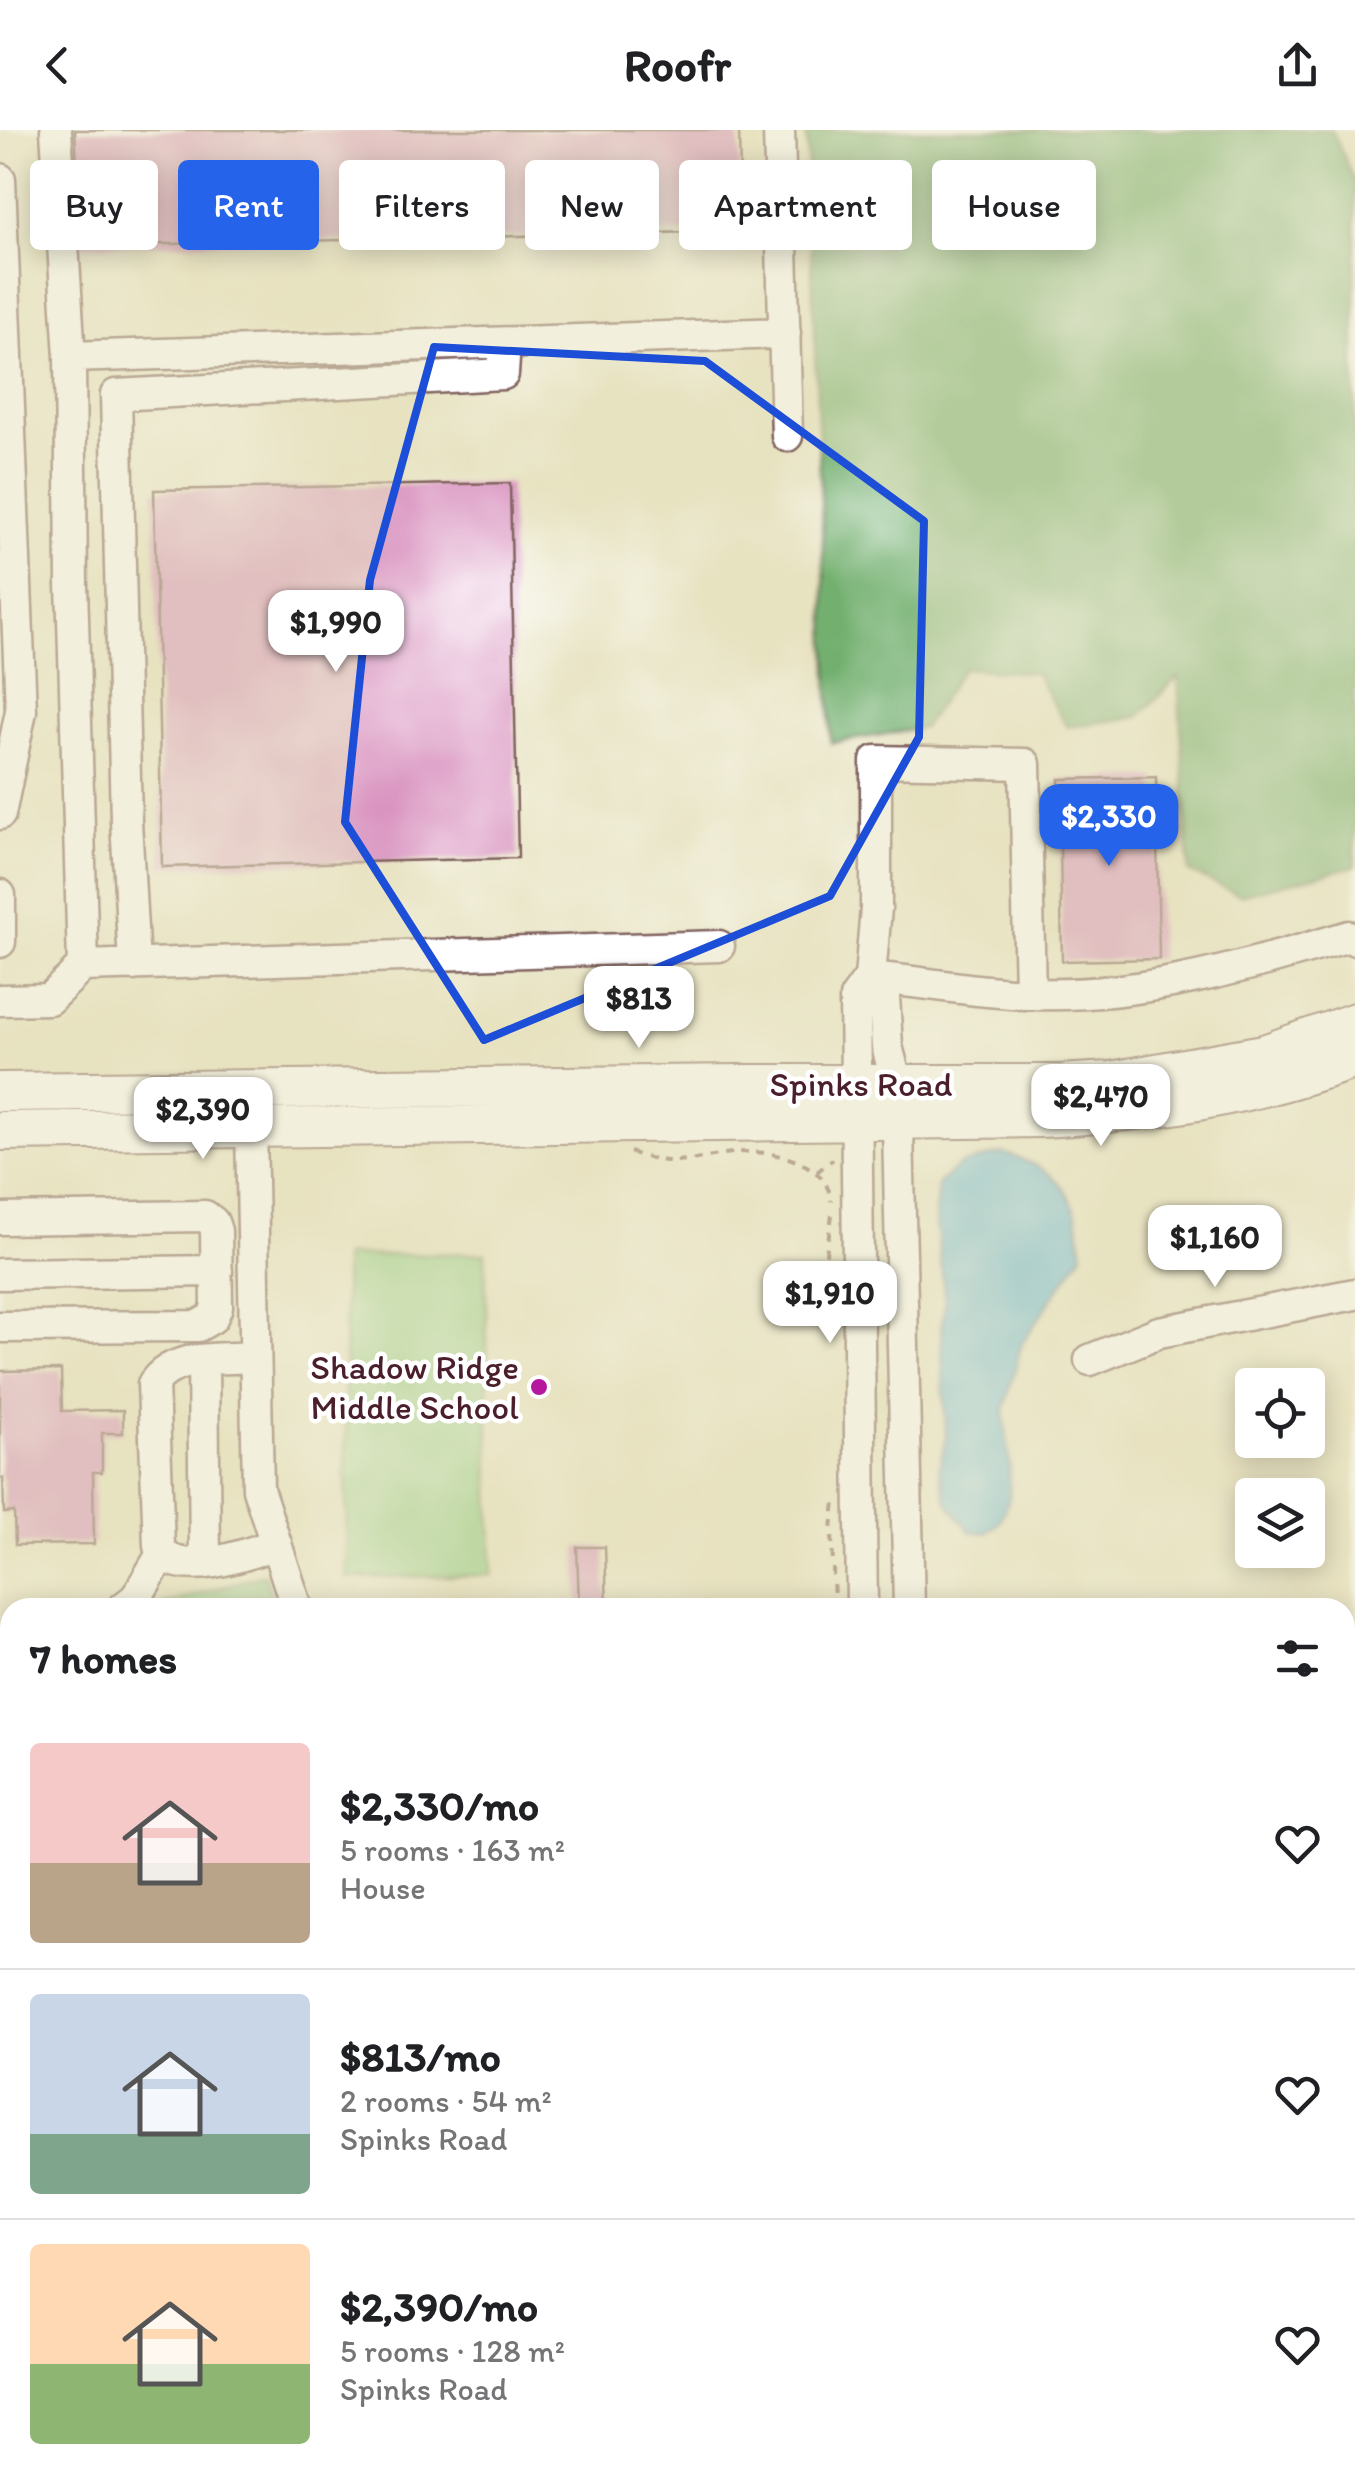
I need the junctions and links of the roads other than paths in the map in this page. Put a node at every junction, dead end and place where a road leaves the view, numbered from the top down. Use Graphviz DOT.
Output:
graph roads {
  1 [pos="56,130"];
  2 [pos="779,130"];
  3 [pos="0,180"];
  4 [pos="784,333"];
  5 [pos="506,343"];
  6 [pos="70,357"];
  7 [pos="788,436"];
  8 [pos="0,814"];
  9 [pos="0,895"];
  10 [pos="1355,940"];
  11 [pos="0,942"];
  12 [pos="718,946"];
  13 [pos="134,965"];
  14 [pos="83,966"];
  15 [pos="870,976"];
  16 [pos="1030,994"];
  17 [pos="0,1000"];
  18 [pos="1355,1022"];
  19 [pos="1355,1059"];
  20 [pos="252,1090"];
  21 [pos="0,1092"];
  22 [pos="897,1102"];
  23 [pos="852,1120"];
  24 [pos="251,1128"];
  25 [pos="0,1131"];
  26 [pos="0,1219"];
  27 [pos="217,1271"];
  28 [pos="0,1274"];
  29 [pos="1355,1294"];
  30 [pos="0,1327"];
  31 [pos="255,1357"];
  32 [pos="1090,1360"];
  33 [pos="203,1362"];
  34 [pos="276,1543"];
  35 [pos="162,1554"];
  36 [pos="204,1562"];
  37 [pos="136,1598"];
  38 [pos="294,1598"];
  39 [pos="862,1598"];
  40 [pos="908,1598"];
  1 -- 6 [label="street"];
  2 -- 4 [label="street"];
  3 -- 8 [label="street"];
  4 -- 5 [label="street"];
  4 -- 7 [label="street"];
  5 -- 6 [label="street"];
  5 -- 13 [label="street"];
  6 -- 14 [label="street"];
  9 -- 11 [label="street"];
  10 -- 16 [label="street"];
  12 -- 13 [label="street"];
  13 -- 14 [label="street"];
  14 -- 17 [label="street"];
  15 -- 16 [label="street"];
  15 -- 16 [label="street"];
  15 -- 22 [label="street"];
  15 -- 23 [label="street"];
  18 -- 22 [label="main road, Spinks Road"];
  19 -- 22 [label="main road, Spinks Road"];
  20 -- 21 [label="main road, Spinks Road"];
  20 -- 23 [label="main road, Spinks Road"];
  20 -- 24 [label="main road"];
  22 -- 23 [label="main road, Spinks Road"];
  22 -- 40 [label="street"];
  23 -- 24 [label="main road, Spinks Road"];
  23 -- 39 [label="street"];
  24 -- 25 [label="main road, Spinks Road"];
  24 -- 31 [label="street"];
  26 -- 27 [label="street"];
  27 -- 28 [label="street"];
  27 -- 30 [label="street"];
  29 -- 32 [label="street"];
  31 -- 33 [label="street"];
  31 -- 34 [label="street"];
  33 -- 35 [label="street"];
  33 -- 36 [label="street"];
  34 -- 36 [label="street"];
  34 -- 38 [label="street"];
  35 -- 36 [label="street"];
  35 -- 37 [label="street"];
}
